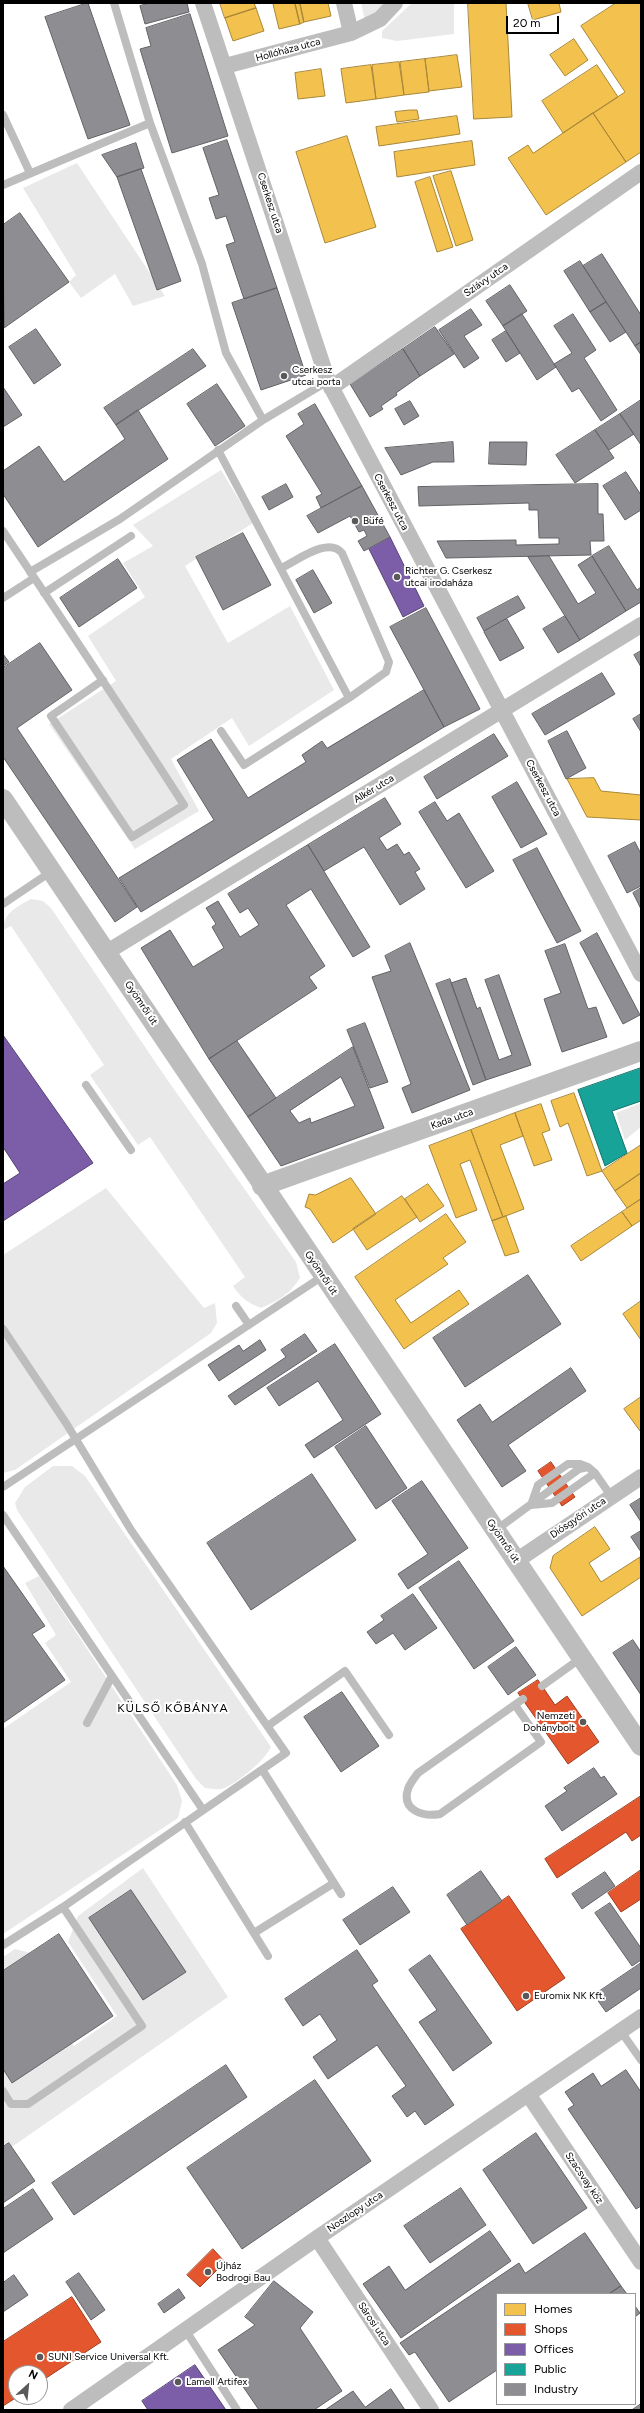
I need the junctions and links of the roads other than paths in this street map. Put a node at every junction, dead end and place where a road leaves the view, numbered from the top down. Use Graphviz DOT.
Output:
graph roads {
  1 [pos="114,3"];
  2 [pos="203,3"];
  3 [pos="344,3"];
  4 [pos="395,3"];
  5 [pos="351,33"];
  6 [pos="225,66"];
  7 [pos="3,115"];
  8 [pos="150,123"];
  9 [pos="641,172"];
  10 [pos="30,173"];
  11 [pos="3,185"];
  12 [pos="330,384"];
  13 [pos="263,420"];
  14 [pos="218,450"];
  15 [pos="3,531"];
  16 [pos="131,536"];
  17 [pos="281,568"];
  18 [pos="32,575"];
  19 [pos="44,593"];
  20 [pos="3,598"];
  21 [pos="641,625"];
  22 [pos="103,680"];
  23 [pos="349,698"];
  24 [pos="502,711"];
  25 [pos="221,731"];
  26 [pos="3,799"];
  27 [pos="52,871"];
  28 [pos="3,904"];
  29 [pos="107,952"];
  30 [pos="641,974"];
  31 [pos="641,1051"];
  32 [pos="86,1085"];
  33 [pos="131,1150"];
  34 [pos="262,1186"];
  35 [pos="323,1276"];
  36 [pos="236,1306"];
  37 [pos="249,1325"];
  38 [pos="3,1329"];
  39 [pos="76,1439"];
  40 [pos="588,1467"];
  41 [pos="595,1473"];
  42 [pos="641,1476"];
  43 [pos="3,1487"];
  44 [pos="611,1496"];
  45 [pos="531,1506"];
  46 [pos="3,1515"];
  47 [pos="496,1530"];
  48 [pos="516,1561"];
  49 [pos="582,1658"];
  50 [pos="112,1676"];
  51 [pos="542,1686"];
  52 [pos="523,1700"];
  53 [pos="515,1705"];
  54 [pos="87,1724"];
  55 [pos="269,1725"];
  56 [pos="389,1735"];
  57 [pos="641,1746"];
  58 [pos="263,1770"];
  59 [pos="203,1810"];
  60 [pos="185,1822"];
  61 [pos="334,1883"];
  62 [pos="342,1894"];
  63 [pos="63,1907"];
  64 [pos="254,1933"];
  65 [pos="3,1946"];
  66 [pos="268,1956"];
  67 [pos="641,2016"];
  68 [pos="620,2030"];
  69 [pos="641,2060"];
  70 [pos="3,2091"];
  71 [pos="528,2094"];
  72 [pos="317,2238"];
  73 [pos="641,2262"];
  74 [pos="186,2331"];
  75 [pos="71,2410"];
  76 [pos="237,2410"];
  77 [pos="431,2410"];
  1 -- 8 [label="lane"];
  2 -- 6 [label="street, Cserkesz utca"];
  3 -- 5 [label="street"];
  4 -- 5 [label="street, Hollóháza utca"];
  5 -- 6 [label="street, Hollóháza utca"];
  6 -- 12 [label="street, Cserkesz utca"];
  7 -- 10 [label="lane"];
  8 -- 10 [label="lane"];
  8 -- 13 [label="lane"];
  9 -- 12 [label="street, Szlávy utca"];
  10 -- 11 [label="lane"];
  12 -- 13 [label="lane"];
  12 -- 24 [label="street, Cserkesz utca"];
  13 -- 14 [label="lane"];
  14 -- 17 [label="lane"];
  14 -- 18 [label="lane"];
  15 -- 18 [label="lane"];
  16 -- 19 [label="lane"];
  17 -- 23 [label="lane"];
  17 -- 23 [label="lane"];
  18 -- 19 [label="lane"];
  18 -- 20 [label="lane"];
  19 -- 22 [label="lane"];
  21 -- 24 [label="street, Alkér utca"];
  22 -- 22 [label="lane"];
  23 -- 25 [label="lane"];
  24 -- 29 [label="street, Alkér utca"];
  24 -- 30 [label="street, Cserkesz utca"];
  26 -- 27 [label="street, Gyömrői út"];
  27 -- 28 [label="lane"];
  27 -- 29 [label="street, Gyömrői út"];
  29 -- 34 [label="street, Gyömrői út"];
  31 -- 34 [label="street, Kada utca"];
  32 -- 33 [label="lane"];
  34 -- 35 [label="street, Gyömrői út"];
  35 -- 37 [label="lane"];
  35 -- 47 [label="street, Gyömrői út"];
  36 -- 37 [label="lane"];
  37 -- 39 [label="lane"];
  38 -- 39 [label="lane"];
  39 -- 43 [label="lane"];
  39 -- 55 [label="lane"];
  40 -- 41 [label="lane"];
  40 -- 45 [label="lane"];
  40 -- 45 [label="lane"];
  41 -- 44 [label="lane"];
  41 -- 45 [label="lane"];
  42 -- 44 [label="street, Diósgyőri utca"];
  44 -- 48 [label="street, Diósgyőri utca"];
  45 -- 47 [label="lane"];
  46 -- 50 [label="lane"];
  47 -- 48 [label="street, Gyömrői út"];
  48 -- 49 [label="street, Gyömrői út"];
  49 -- 51 [label="lane"];
  49 -- 57 [label="street, Gyömrői út"];
  50 -- 54 [label="lane"];
  50 -- 59 [label="lane"];
  52 -- 53 [label="lane"];
  53 -- 53 [label="lane"];
  55 -- 56 [label="lane"];
  55 -- 58 [label="lane"];
  58 -- 59 [label="lane"];
  58 -- 61 [label="lane"];
  59 -- 60 [label="lane"];
  60 -- 63 [label="lane"];
  60 -- 64 [label="lane"];
  61 -- 62 [label="lane"];
  61 -- 64 [label="lane"];
  63 -- 65 [label="lane"];
  63 -- 70 [label="lane"];
  64 -- 66 [label="lane"];
  67 -- 68 [label="street, Noszlopy utca"];
  68 -- 69 [label="lane"];
  68 -- 71 [label="street, Noszlopy utca"];
  71 -- 72 [label="street, Noszlopy utca"];
  71 -- 73 [label="street, Szacsvay köz"];
  72 -- 74 [label="street, Noszlopy utca"];
  72 -- 77 [label="street, Sárosi utca"];
  74 -- 75 [label="street, Noszlopy utca"];
  74 -- 76 [label="lane"];
}
